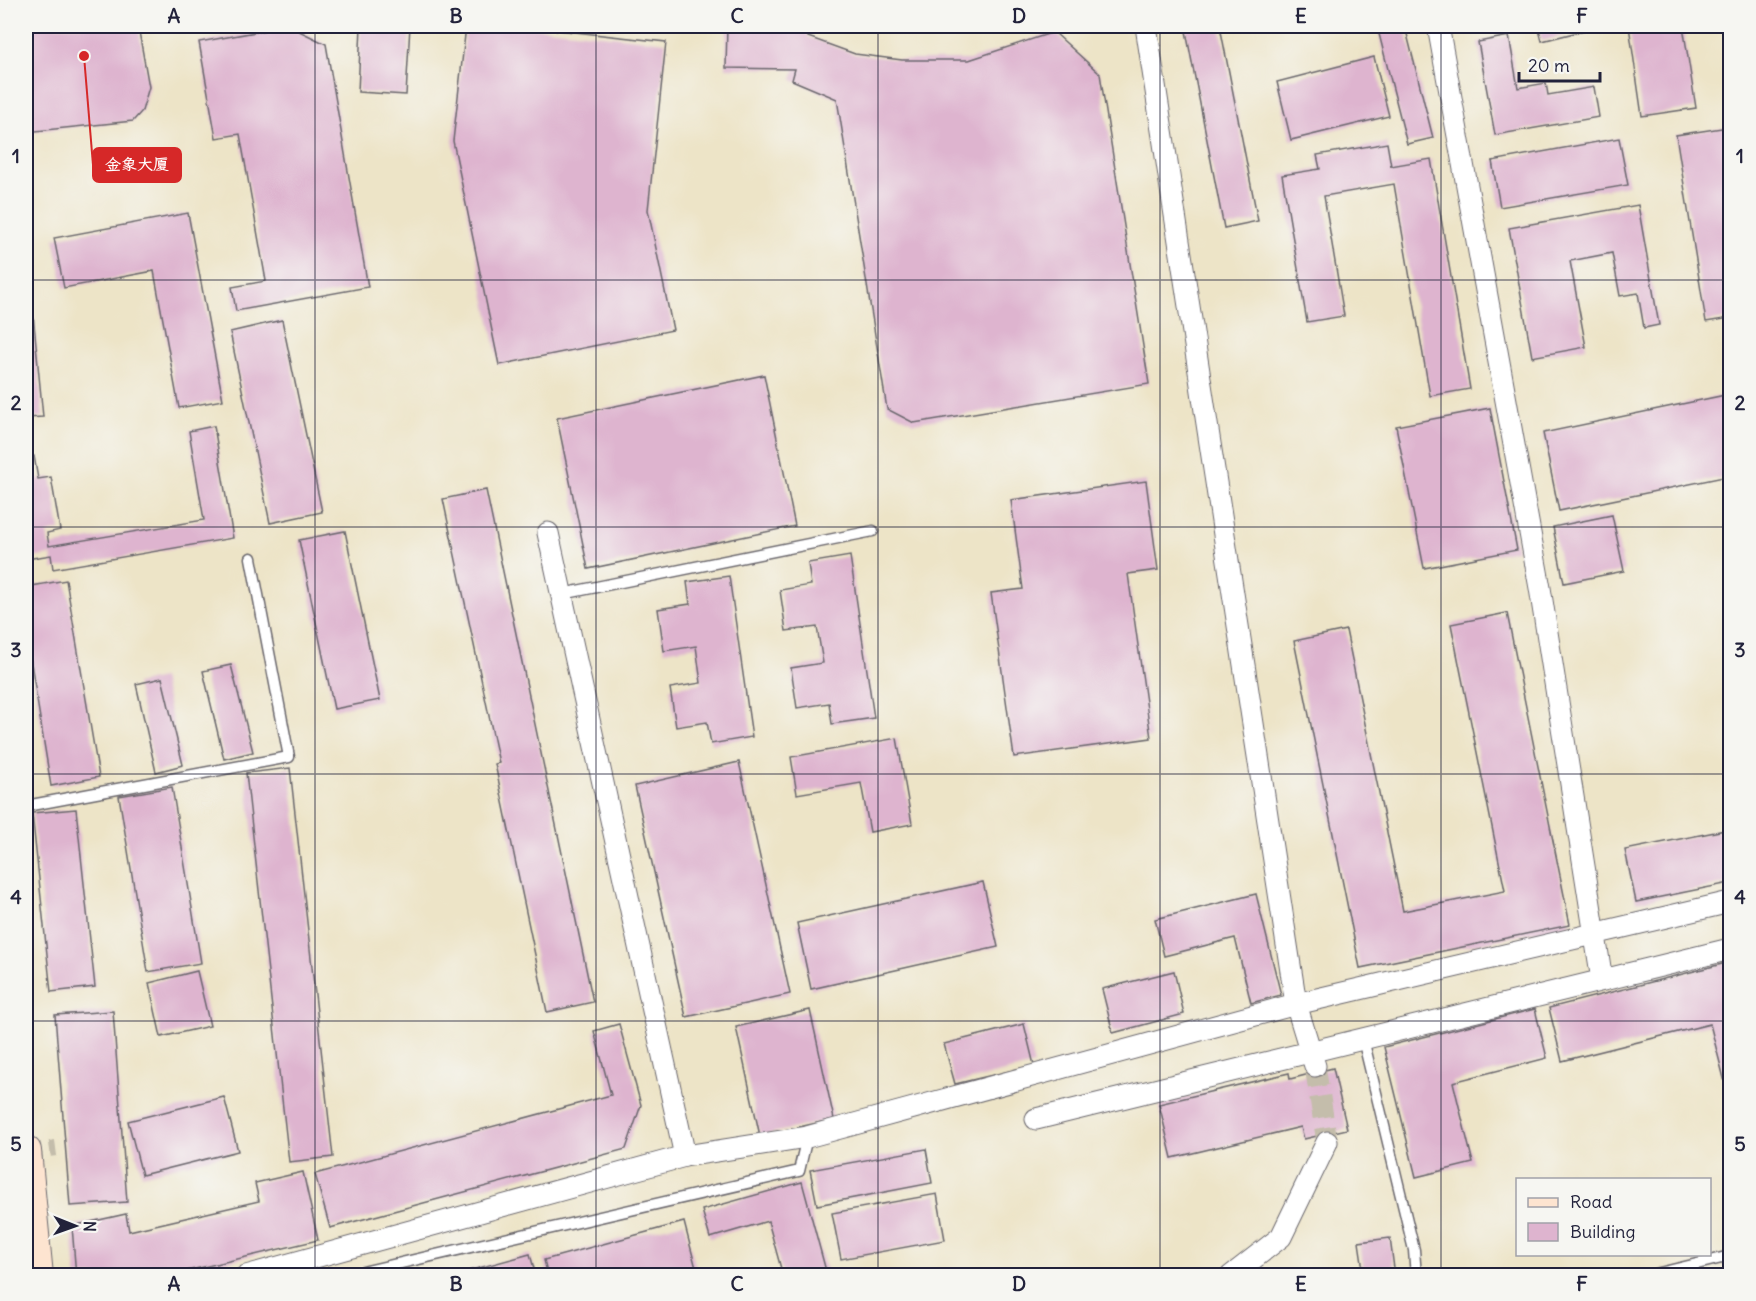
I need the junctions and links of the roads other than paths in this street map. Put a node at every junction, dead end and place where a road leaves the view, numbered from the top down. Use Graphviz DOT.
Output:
graph roads {
  1 [pos="1146,26"];
  2 [pos="1438,26"];
  3 [pos="873,531"];
  4 [pos="548,533"];
  5 [pos="251,558"];
  6 [pos="562,594"];
  7 [pos="26,806"];
  8 [pos="1731,902"];
  9 [pos="1595,934"];
  10 [pos="1731,949"];
  11 [pos="1602,980"];
  12 [pos="1296,1004"];
  13 [pos="1363,1040"];
  14 [pos="1313,1059"];
  15 [pos="1036,1119"];
  16 [pos="807,1137"];
  17 [pos="1327,1142"];
  18 [pos="26,1151"];
  19 [pos="685,1156"];
  20 [pos="1731,1256"];
  21 [pos="38,1275"];
  22 [pos="246,1275"];
  23 [pos="345,1275"];
  24 [pos="1231,1275"];
  25 [pos="1416,1275"];
  26 [pos="1647,1275"];
  1 -- 12 [label="street"];
  2 -- 9 [label="street"];
  3 -- 6 [label="lane"];
  4 -- 6 [label="street"];
  5 -- 7 [label="lane"];
  6 -- 19 [label="street"];
  8 -- 9 [label="street"];
  9 -- 11 [label="street"];
  9 -- 12 [label="street"];
  10 -- 11 [label="street"];
  11 -- 13 [label="street"];
  12 -- 14 [label="street"];
  12 -- 16 [label="street"];
  13 -- 14 [label="street"];
  13 -- 25 [label="lane"];
  14 -- 15 [label="street"];
  16 -- 19 [label="street"];
  16 -- 23 [label="lane"];
  17 -- 24 [label="street"];
  18 -- 21 [label="main road"];
  19 -- 22 [label="street"];
  20 -- 26 [label="lane"];
}
